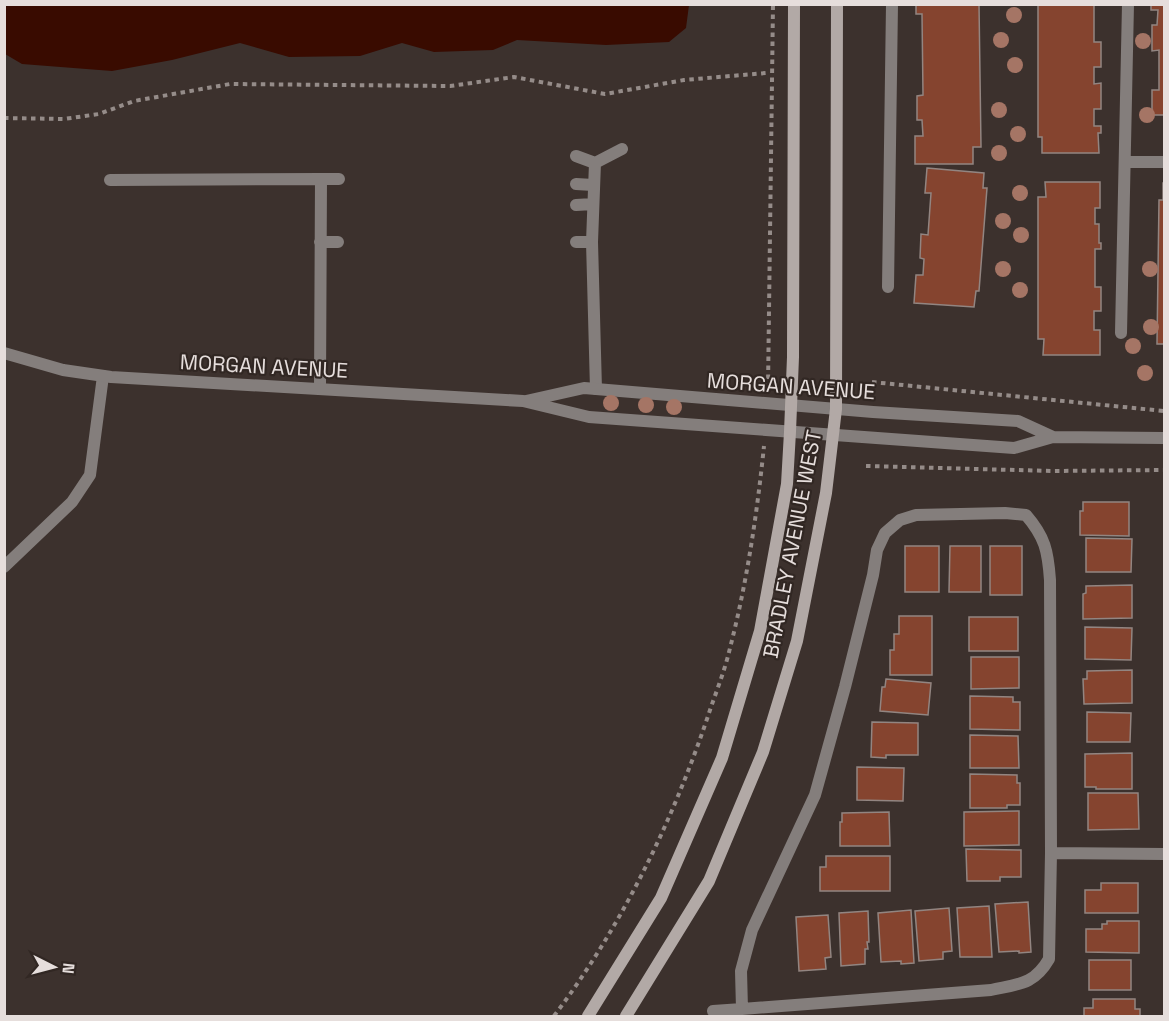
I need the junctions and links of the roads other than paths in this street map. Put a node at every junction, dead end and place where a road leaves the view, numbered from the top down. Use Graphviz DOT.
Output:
graph roads {
  1 [pos="794,4"];
  2 [pos="837,4"];
  3 [pos="892,4"];
  4 [pos="1128,4"];
  5 [pos="622,149"];
  6 [pos="576,156"];
  7 [pos="1125,162"];
  8 [pos="1164,162"];
  9 [pos="595,163"];
  10 [pos="321,179"];
  11 [pos="339,179"];
  12 [pos="110,180"];
  13 [pos="576,184"];
  14 [pos="593,185"];
  15 [pos="593,204"];
  16 [pos="576,205"];
  17 [pos="321,242"];
  18 [pos="338,242"];
  19 [pos="576,242"];
  20 [pos="592,242"];
  21 [pos="888,287"];
  22 [pos="1121,333"];
  23 [pos="4,353"];
  24 [pos="103,376"];
  25 [pos="320,389"];
  26 [pos="596,389"];
  27 [pos="524,401"];
  28 [pos="791,406"];
  29 [pos="836,409"];
  30 [pos="790,432"];
  31 [pos="834,436"];
  32 [pos="1053,437"];
  33 [pos="1164,438"];
  34 [pos="4,567"];
  35 [pos="1051,853"];
  36 [pos="1164,854"];
  37 [pos="742,1009"];
  38 [pos="712,1011"];
  39 [pos="588,1017"];
  40 [pos="626,1017"];
  1 -- 28 [label="main road, BRADLEY AVENUE WEST"];
  2 -- 29 [label="main road, BRADLEY AVENUE WEST"];
  3 -- 21 [label="street"];
  4 -- 7 [label="street"];
  5 -- 9 [label="street"];
  6 -- 9 [label="street"];
  7 -- 8 [label="street"];
  7 -- 22 [label="street"];
  9 -- 14 [label="street"];
  10 -- 11 [label="street"];
  10 -- 12 [label="street"];
  10 -- 17 [label="street"];
  13 -- 14 [label="street"];
  14 -- 15 [label="street"];
  15 -- 16 [label="street"];
  15 -- 20 [label="street"];
  17 -- 18 [label="street"];
  17 -- 25 [label="street"];
  19 -- 20 [label="street"];
  20 -- 26 [label="street"];
  23 -- 24 [label="street, MORGAN AVENUE"];
  24 -- 25 [label="street, MORGAN AVENUE"];
  24 -- 34 [label="street"];
  25 -- 27 [label="street, MORGAN AVENUE"];
  26 -- 27 [label="street, MORGAN AVENUE"];
  26 -- 28 [label="street, MORGAN AVENUE"];
  27 -- 30 [label="street, MORGAN AVENUE"];
  28 -- 29 [label="street, MORGAN AVENUE"];
  28 -- 30 [label="main road, BRADLEY AVENUE WEST"];
  29 -- 31 [label="main road, BRADLEY AVENUE WEST"];
  29 -- 32 [label="street, MORGAN AVENUE"];
  30 -- 31 [label="street, MORGAN AVENUE"];
  30 -- 39 [label="main road, BRADLEY AVENUE WEST"];
  31 -- 32 [label="street, MORGAN AVENUE"];
  31 -- 40 [label="main road, BRADLEY AVENUE WEST"];
  32 -- 33 [label="street, MORGAN AVENUE"];
  35 -- 36 [label="street"];
  35 -- 37 [label="street"];
  35 -- 37 [label="street"];
  37 -- 38 [label="street"];
}
